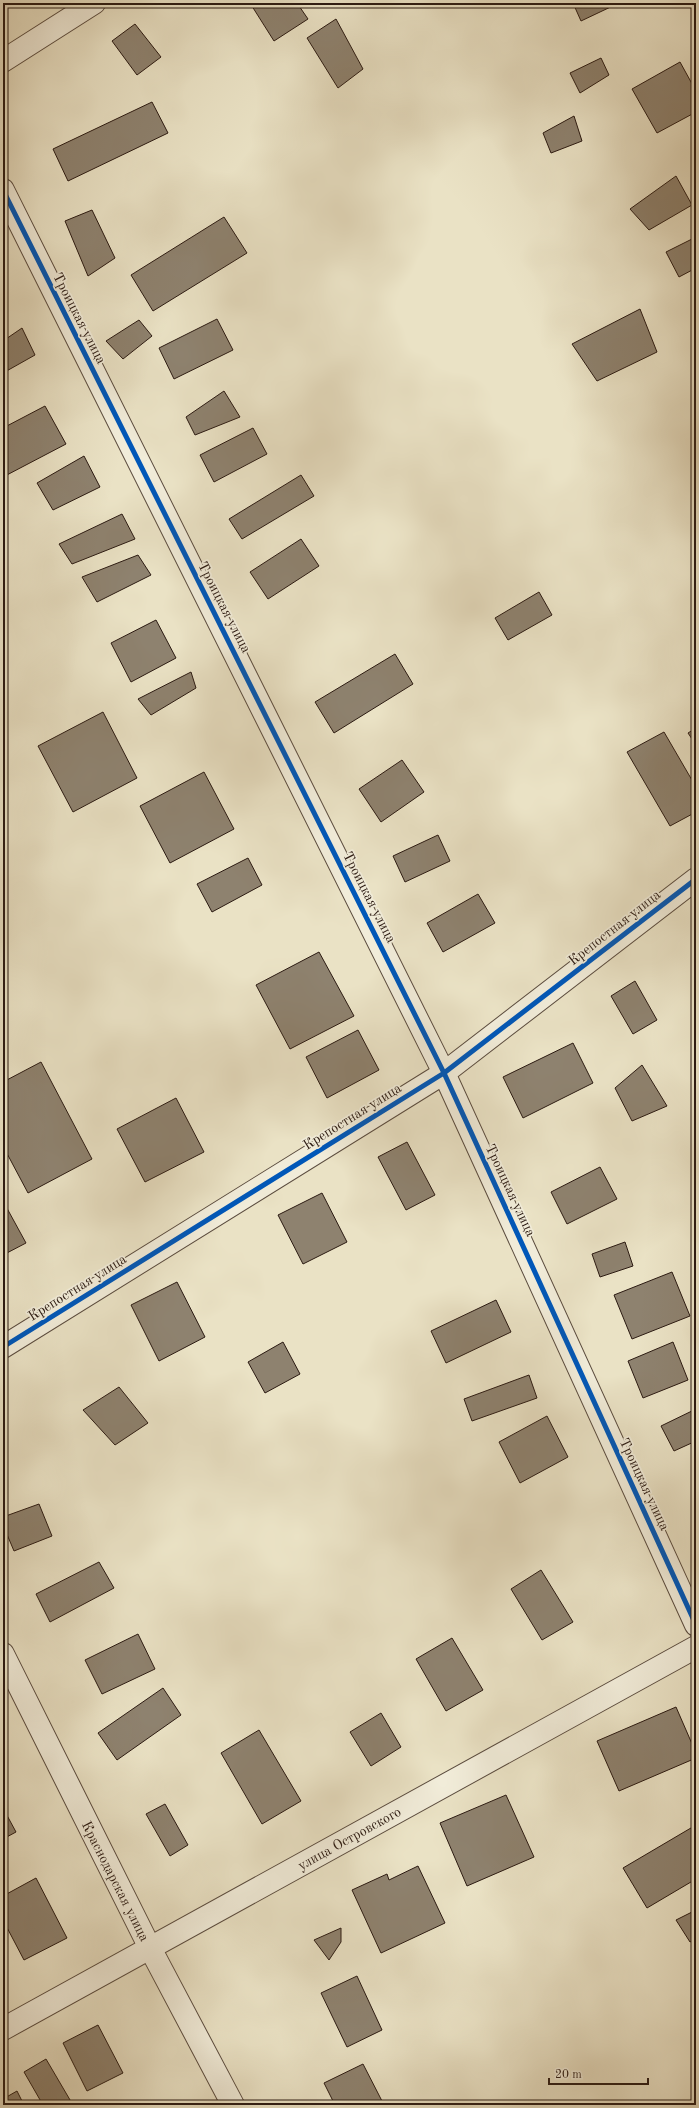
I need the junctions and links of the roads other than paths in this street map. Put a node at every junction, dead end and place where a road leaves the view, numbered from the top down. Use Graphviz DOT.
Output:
graph roads {
  1 [pos="94,3"];
  2 [pos="3,61"];
  3 [pos="3,190"];
  4 [pos="696,879"];
  5 [pos="444,1073"];
  6 [pos="3,1347"];
  7 [pos="696,1625"];
  8 [pos="696,1647"];
  9 [pos="3,1654"];
  10 [pos="150,1948"];
  11 [pos="3,2029"];
  12 [pos="233,2105"];
  1 -- 2 [label="street"];
  3 -- 5 [label="street, Троицкая улица"];
  4 -- 5 [label="street, Крепостная улица"];
  5 -- 6 [label="street, Крепостная улица"];
  5 -- 7 [label="street, Троицкая улица"];
  8 -- 10 [label="street, улица Островского"];
  9 -- 10 [label="street, Краснодарская улица"];
  10 -- 11 [label="street, улица Островского"];
  10 -- 12 [label="street, Краснодарская улица"];
}
